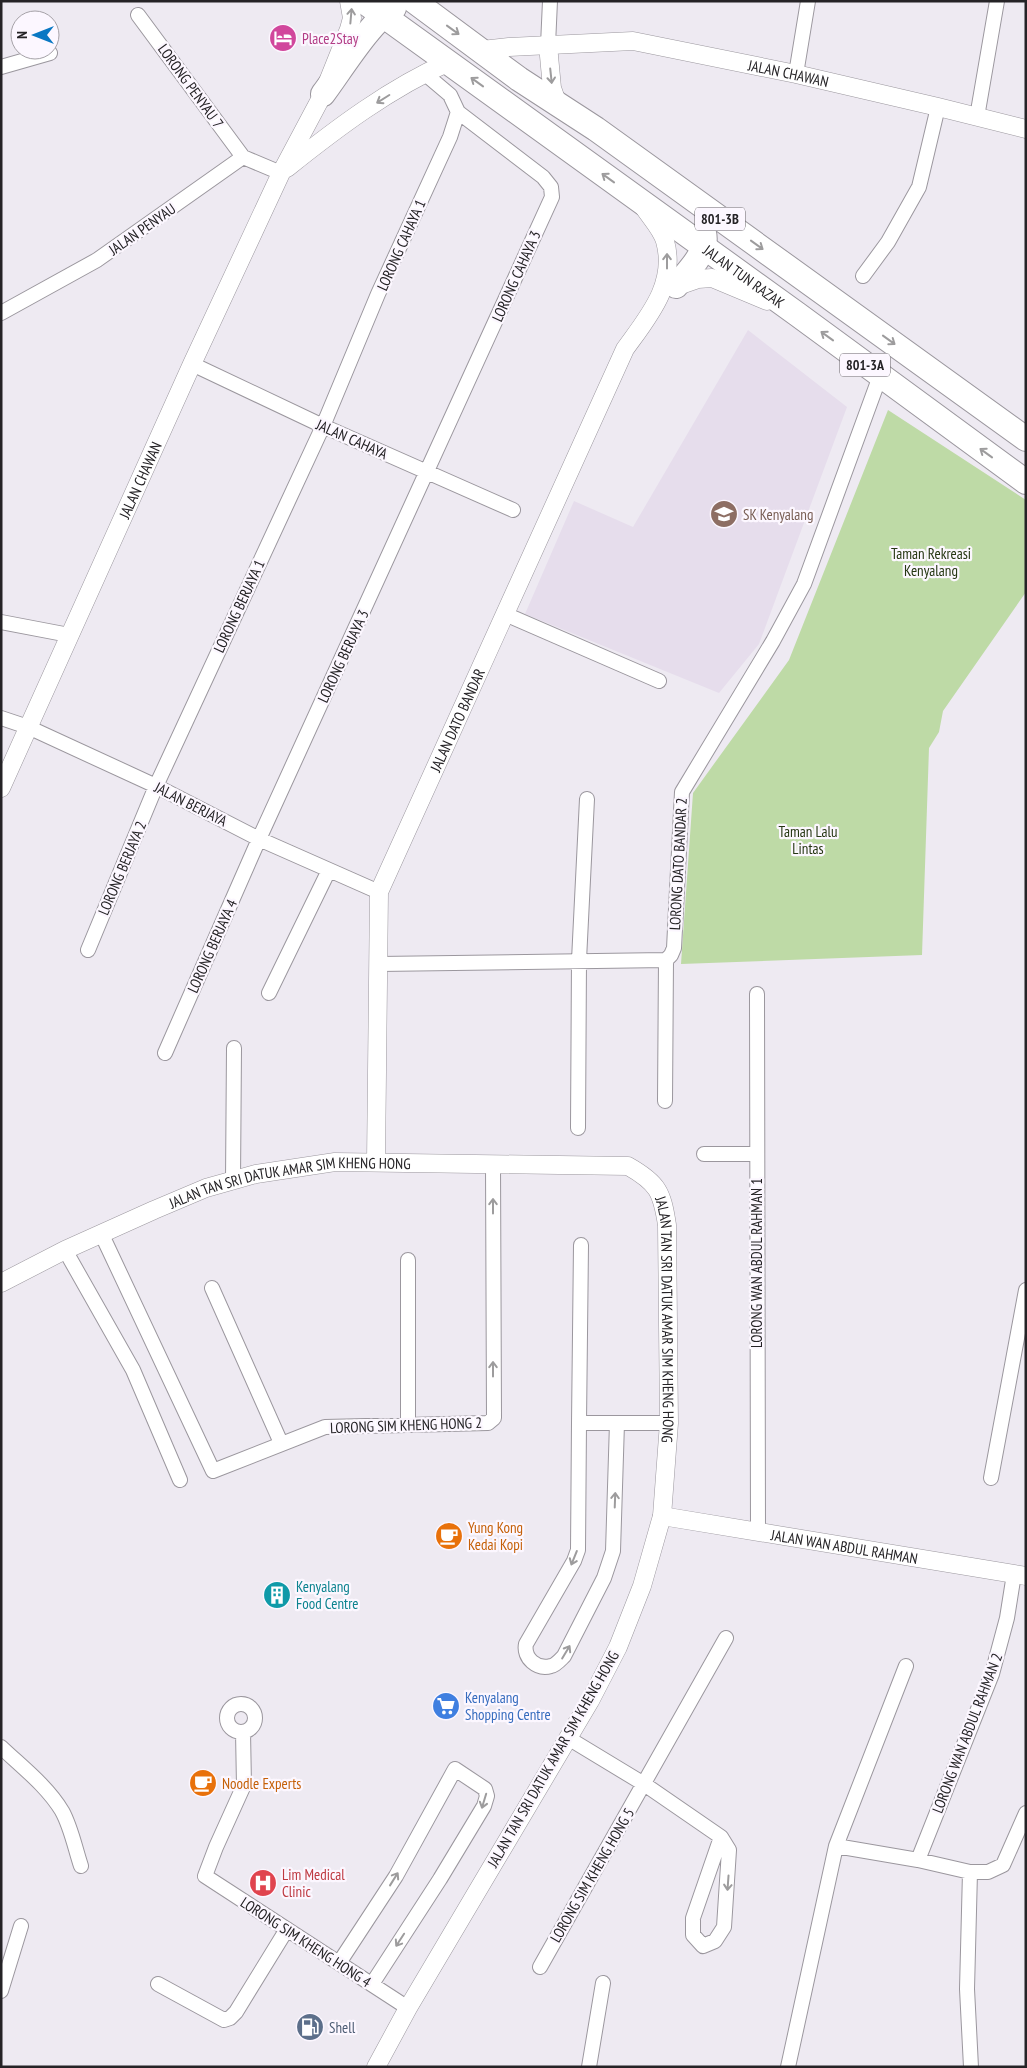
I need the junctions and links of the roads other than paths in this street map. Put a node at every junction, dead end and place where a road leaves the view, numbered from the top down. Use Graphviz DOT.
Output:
graph roads {
  1 [pos="349,1"];
  2 [pos="363,1"];
  3 [pos="550,1"];
  4 [pos="808,1"];
  5 [pos="997,1"];
  6 [pos="419,5"];
  7 [pos="138,15"];
  8 [pos="382,16"];
  9 [pos="548,45"];
  10 [pos="482,50"];
  11 [pos="26,60"];
  12 [pos="449,62"];
  13 [pos="1,67"];
  14 [pos="424,73"];
  15 [pos="796,74"];
  16 [pos="519,79"];
  17 [pos="319,102"];
  18 [pos="558,105"];
  19 [pos="938,106"];
  20 [pos="458,112"];
  21 [pos="977,116"];
  22 [pos="1026,129"];
  23 [pos="336,130"];
  24 [pos="243,157"];
  25 [pos="281,173"];
  26 [pos="640,202"];
  27 [pos="704,248"];
  28 [pos="863,276"];
  29 [pos="676,286"];
  30 [pos="655,307"];
  31 [pos="1,313"];
  32 [pos="797,314"];
  33 [pos="192,364"];
  34 [pos="880,376"];
  35 [pos="323,426"];
  36 [pos="1026,439"];
  37 [pos="427,472"];
  38 [pos="1026,482"];
  39 [pos="513,510"];
  40 [pos="505,614"];
  41 [pos="1,622"];
  42 [pos="69,635"];
  43 [pos="659,681"];
  44 [pos="1,718"];
  45 [pos="28,727"];
  46 [pos="156,786"];
  47 [pos="1,788"];
  48 [pos="588,799"];
  49 [pos="259,839"];
  50 [pos="330,870"];
  51 [pos="380,892"];
  52 [pos="88,950"];
  53 [pos="579,960"];
  54 [pos="666,960"];
  55 [pos="379,964"];
  56 [pos="269,993"];
  57 [pos="756,994"];
  58 [pos="234,1048"];
  59 [pos="165,1053"];
  60 [pos="665,1101"];
  61 [pos="578,1128"];
  62 [pos="704,1154"];
  63 [pos="756,1154"];
  64 [pos="376,1162"];
  65 [pos="493,1164"];
  66 [pos="233,1180"];
  67 [pos="102,1235"];
  68 [pos="581,1245"];
  69 [pos="65,1250"];
  70 [pos="408,1260"];
  71 [pos="1,1283"];
  72 [pos="212,1288"];
  73 [pos="1025,1296"];
  74 [pos="579,1423"];
  75 [pos="617,1423"];
  76 [pos="669,1423"];
  77 [pos="408,1425"];
  78 [pos="281,1444"];
  79 [pos="991,1478"];
  80 [pos="180,1480"];
  81 [pos="662,1516"];
  82 [pos="758,1532"];
  83 [pos="1020,1575"];
  84 [pos="726,1638"];
  85 [pos="906,1666"];
  86 [pos="243,1732"];
  87 [pos="568,1738"];
  88 [pos="1,1747"];
  89 [pos="644,1784"];
  90 [pos="1026,1813"];
  91 [pos="721,1837"];
  92 [pos="836,1846"];
  93 [pos="918,1860"];
  94 [pos="81,1866"];
  95 [pos="970,1872"];
  96 [pos="21,1926"];
  97 [pos="287,1929"];
  98 [pos="339,1963"];
  99 [pos="540,1967"];
  100 [pos="603,1983"];
  101 [pos="158,1984"];
  102 [pos="372,1984"];
  103 [pos="1,1991"];
  104 [pos="408,2008"];
  105 [pos="376,2067"];
  106 [pos="589,2067"];
  107 [pos="788,2067"];
  108 [pos="971,2067"];
  17 -- 1 [label="street, one-way"];
  2 -- 8 [label="highway, JALAN TUN RAZAK / 801-3A"];
  3 -- 9 [label="street"];
  4 -- 15 [label="street"];
  5 -- 21 [label="street"];
  6 -- 8 [label="highway"];
  6 -- 10 [label="highway, 801-3B, one-way"];
  7 -- 24 [label="street, LORONG PENYAU 7"];
  8 -- 12 [label="highway, JALAN TUN RAZAK / 801-3A"];
  8 -- 17 [label="highway"];
  9 -- 10 [label="street, JALAN CHAWAN"];
  9 -- 15 [label="street, JALAN CHAWAN"];
  9 -- 18 [label="street, one-way"];
  10 -- 16 [label="highway, 801-3B"];
  11 -- 13 [label="street"];
  12 -- 14 [label="street"];
  26 -- 12 [label="highway, JALAN TUN RAZAK / 801-3A, one-way"];
  14 -- 20 [label="street"];
  14 -- 23 [label="street, one-way"];
  15 -- 19 [label="street, JALAN CHAWAN"];
  16 -- 18 [label="highway, 801-3B"];
  16 -- 27 [label="highway"];
  17 -- 23 [label="street"];
  17 -- 25 [label="street, JALAN CHAWAN"];
  18 -- 36 [label="highway, 801-3B, one-way"];
  19 -- 21 [label="street, JALAN CHAWAN"];
  19 -- 28 [label="street"];
  20 -- 35 [label="street, LORONG CAHAYA 1"];
  20 -- 37 [label="street, LORONG CAHAYA 3"];
  21 -- 22 [label="street, JALAN CHAWAN"];
  23 -- 25 [label="street"];
  24 -- 25 [label="street"];
  24 -- 31 [label="street, JALAN PENYAU"];
  25 -- 33 [label="street, JALAN CHAWAN"];
  26 -- 27 [label="highway, JALAN TUN RAZAK / 801-3A"];
  30 -- 26 [label="street, one-way"];
  27 -- 29 [label="highway"];
  27 -- 32 [label="highway, JALAN TUN RAZAK / 801-3A"];
  29 -- 30 [label="street"];
  29 -- 32 [label="street"];
  30 -- 40 [label="street, JALAN DATO BANDAR"];
  34 -- 32 [label="highway, JALAN TUN RAZAK / 801-3A, one-way"];
  33 -- 35 [label="street, JALAN CAHAYA"];
  33 -- 42 [label="street, JALAN CHAWAN"];
  38 -- 34 [label="highway, JALAN TUN RAZAK / 801-3A, one-way"];
  34 -- 54 [label="street, LORONG DATO BANDAR 2"];
  35 -- 37 [label="street, JALAN CAHAYA"];
  35 -- 46 [label="street, LORONG BERJAYA 1"];
  37 -- 39 [label="street, JALAN CAHAYA"];
  37 -- 49 [label="street, LORONG BERJAYA 3"];
  40 -- 43 [label="street"];
  40 -- 51 [label="street, JALAN DATO BANDAR"];
  41 -- 42 [label="street"];
  42 -- 45 [label="street, JALAN CHAWAN"];
  44 -- 45 [label="street, JALAN BERJAYA"];
  45 -- 46 [label="street, JALAN BERJAYA"];
  45 -- 47 [label="street, JALAN CHAWAN"];
  46 -- 49 [label="street, JALAN BERJAYA"];
  46 -- 52 [label="street, LORONG BERJAYA 2"];
  48 -- 53 [label="street"];
  49 -- 50 [label="street, JALAN BERJAYA"];
  49 -- 59 [label="street, LORONG BERJAYA 4"];
  50 -- 51 [label="street, JALAN BERJAYA"];
  50 -- 56 [label="street"];
  51 -- 55 [label="street, JALAN DATO BANDAR"];
  53 -- 54 [label="street"];
  53 -- 55 [label="street"];
  53 -- 61 [label="street"];
  54 -- 60 [label="street"];
  55 -- 64 [label="street, JALAN DATO BANDAR"];
  57 -- 63 [label="street, LORONG WAN ABDUL RAHMAN 1"];
  58 -- 66 [label="street"];
  62 -- 63 [label="street"];
  63 -- 82 [label="street, LORONG WAN ABDUL RAHMAN 1"];
  64 -- 65 [label="street, JALAN TAN SRI DATUK AMAR SIM KHENG HONG"];
  64 -- 66 [label="street, JALAN TAN SRI DATUK AMAR SIM KHENG HONG"];
  65 -- 76 [label="street, JALAN TAN SRI DATUK AMAR SIM KHENG HONG"];
  77 -- 65 [label="street, LORONG SIM KHENG HONG 2, one-way"];
  66 -- 67 [label="street, JALAN TAN SRI DATUK AMAR SIM KHENG HONG"];
  67 -- 69 [label="street, JALAN TAN SRI DATUK AMAR SIM KHENG HONG"];
  67 -- 78 [label="street, LORONG SIM KHENG HONG 2"];
  68 -- 74 [label="street"];
  69 -- 71 [label="street, JALAN TAN SRI DATUK AMAR SIM KHENG HONG"];
  69 -- 80 [label="street"];
  70 -- 77 [label="street"];
  72 -- 78 [label="street"];
  73 -- 79 [label="street"];
  74 -- 75 [label="street"];
  74 -- 75 [label="street, one-way"];
  75 -- 76 [label="street"];
  76 -- 81 [label="street, JALAN TAN SRI DATUK AMAR SIM KHENG HONG"];
  77 -- 78 [label="street, LORONG SIM KHENG HONG 2"];
  81 -- 82 [label="street, JALAN WAN ABDUL RAHMAN"];
  81 -- 87 [label="street, JALAN TAN SRI DATUK AMAR SIM KHENG HONG"];
  82 -- 83 [label="street, JALAN WAN ABDUL RAHMAN"];
  83 -- 93 [label="street, LORONG WAN ABDUL RAHMAN 2"];
  84 -- 89 [label="street, LORONG SIM KHENG HONG 5"];
  85 -- 92 [label="street"];
  86 -- 97 [label="street, LORONG SIM KHENG HONG 4"];
  87 -- 89 [label="street"];
  87 -- 104 [label="street, JALAN TAN SRI DATUK AMAR SIM KHENG HONG"];
  88 -- 94 [label="street"];
  89 -- 91 [label="street"];
  89 -- 99 [label="street, LORONG SIM KHENG HONG 5"];
  90 -- 95 [label="street"];
  91 -- 91 [label="street, one-way"];
  92 -- 93 [label="street"];
  92 -- 107 [label="street"];
  93 -- 95 [label="street"];
  95 -- 108 [label="street"];
  96 -- 103 [label="street"];
  97 -- 98 [label="street, LORONG SIM KHENG HONG 4"];
  97 -- 101 [label="street"];
  98 -- 102 [label="street, LORONG SIM KHENG HONG 4"];
  98 -- 102 [label="street, one-way"];
  100 -- 106 [label="street"];
  102 -- 104 [label="street, LORONG SIM KHENG HONG 4"];
  104 -- 105 [label="street, JALAN TAN SRI DATUK AMAR SIM KHENG HONG"];
}
